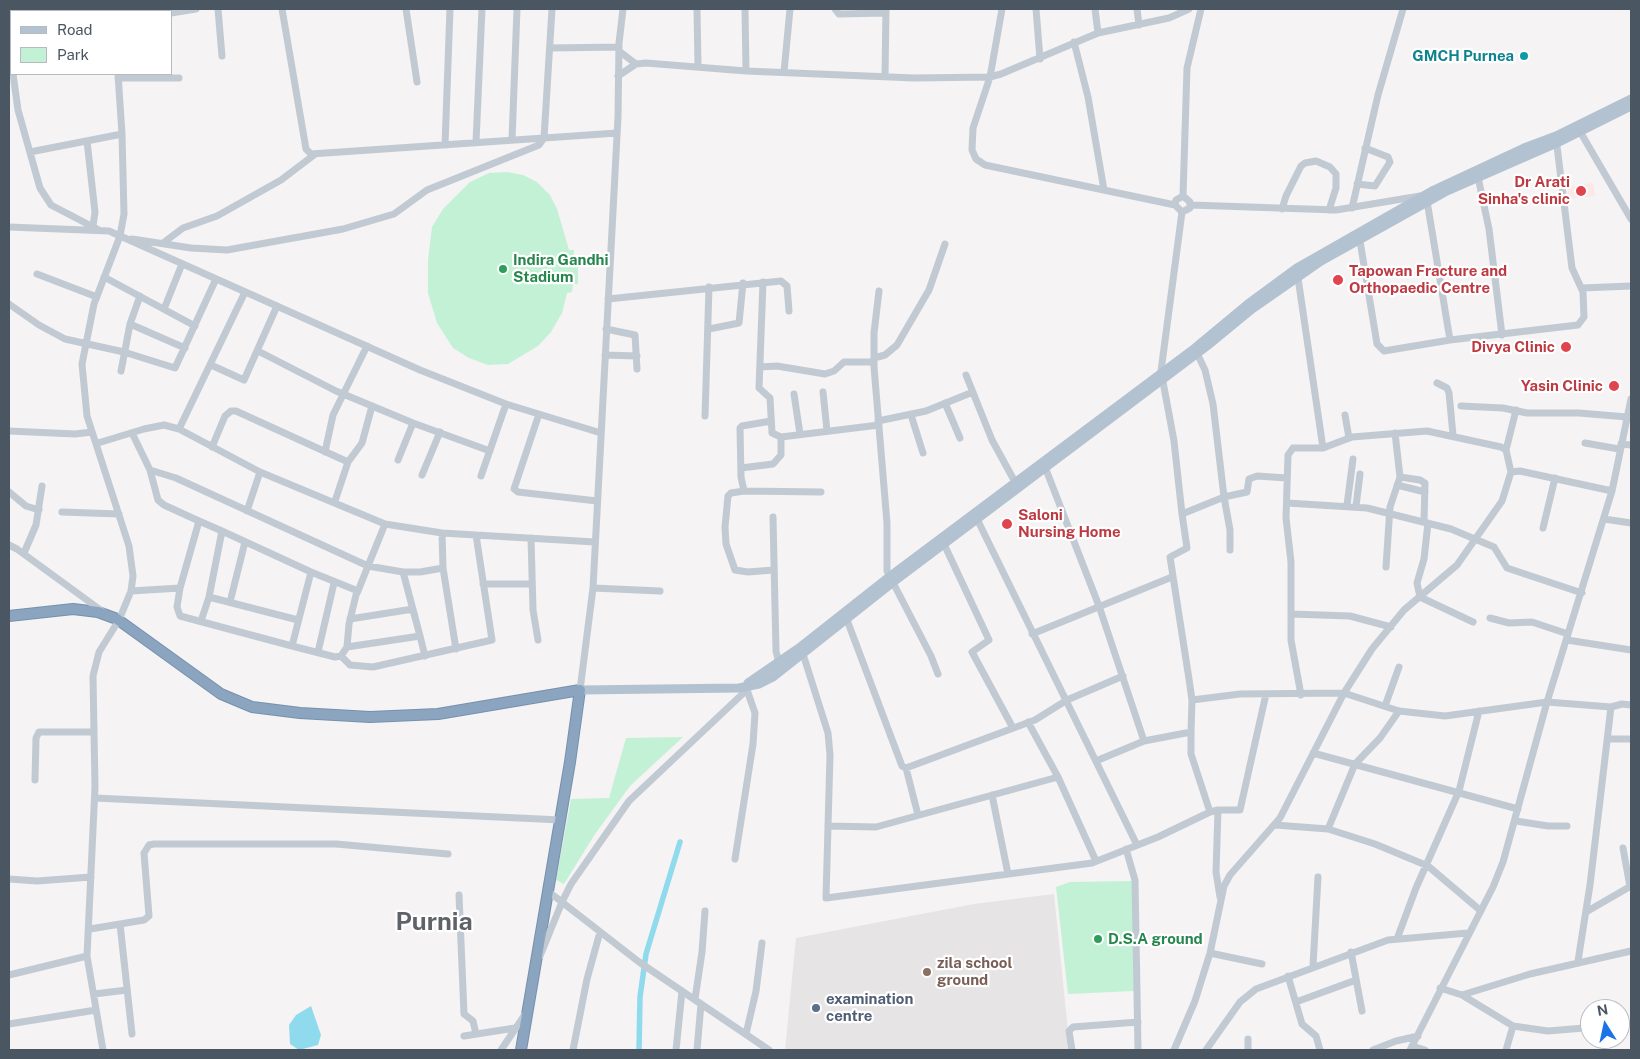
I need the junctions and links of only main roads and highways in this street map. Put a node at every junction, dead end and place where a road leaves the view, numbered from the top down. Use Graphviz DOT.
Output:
graph roads {
  1 [pos="1631,98"];
  2 [pos="1631,106"];
  3 [pos="1578,129"];
  4 [pos="1556,139"];
  5 [pos="1426,198"];
  6 [pos="1359,236"];
  7 [pos="1196,351"];
  8 [pos="1162,375"];
  9 [pos="891,580"];
  10 [pos="9,616"];
  11 [pos="745,688"];
  12 [pos="580,690"];
  13 [pos="521,1050"];
  1 -- 3 [label="main road"];
  2 -- 3 [label="main road"];
  3 -- 4 [label="main road"];
  4 -- 5 [label="main road"];
  4 -- 5 [label="main road"];
  5 -- 6 [label="main road"];
  6 -- 7 [label="main road"];
  6 -- 7 [label="main road"];
  7 -- 8 [label="main road"];
  8 -- 9 [label="main road"];
  8 -- 9 [label="main road"];
  9 -- 11 [label="main road"];
  9 -- 11 [label="main road"];
  10 -- 12 [label="highway"];
  11 -- 12 [label="main road"];
  12 -- 13 [label="highway"];
}
